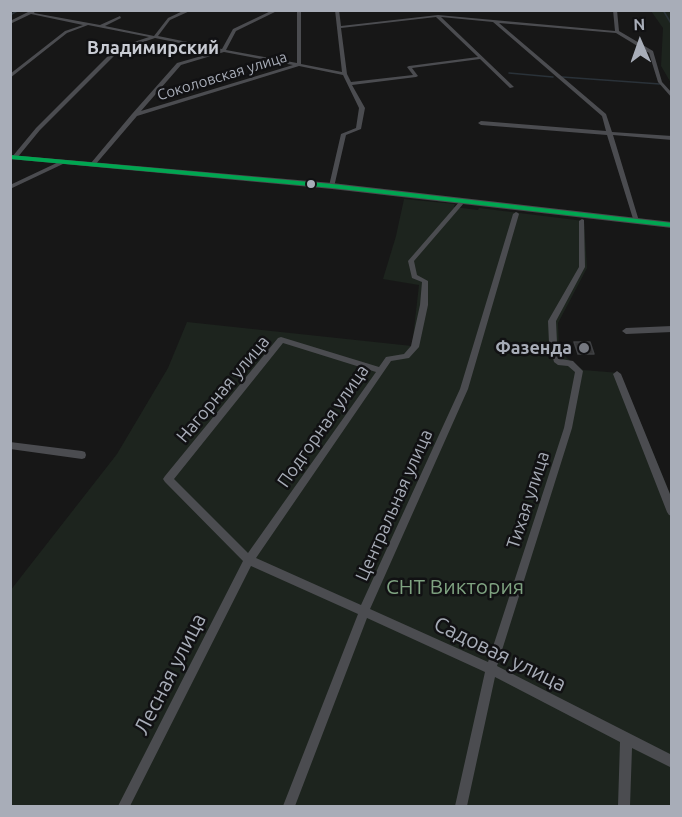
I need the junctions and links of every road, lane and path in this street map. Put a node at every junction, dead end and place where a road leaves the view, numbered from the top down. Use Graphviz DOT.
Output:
graph roads {
  1 [pos="37,10"];
  2 [pos="190,10"];
  3 [pos="277,10"];
  4 [pos="299,10"];
  5 [pos="337,10"];
  6 [pos="615,10"];
  7 [pos="30,13"];
  8 [pos="438,16"];
  9 [pos="120,17"];
  10 [pos="492,20"];
  11 [pos="10,23"];
  12 [pos="90,24"];
  13 [pos="102,26"];
  14 [pos="339,27"];
  15 [pos="617,32"];
  16 [pos="155,37"];
  17 [pos="223,51"];
  18 [pos="482,58"];
  19 [pos="299,65"];
  20 [pos="345,74"];
  21 [pos="10,76"];
  22 [pos="349,84"];
  23 [pos="512,87"];
  24 [pos="672,97"];
  25 [pos="134,115"];
  26 [pos="482,123"];
  27 [pos="610,133"];
  28 [pos="672,138"];
  29 [pos="13,157"];
  30 [pos="63,162"];
  31 [pos="93,164"];
  32 [pos="332,186"];
  33 [pos="10,187"];
  34 [pos="462,202"];
  35 [pos="516,214"];
  36 [pos="582,221"];
  37 [pos="636,221"];
  38 [pos="672,225"];
  39 [pos="672,329"];
  40 [pos="626,331"];
  41 [pos="380,370"];
  42 [pos="616,374"];
  43 [pos="10,445"];
  44 [pos="82,455"];
  45 [pos="168,478"];
  46 [pos="672,512"];
  47 [pos="249,560"];
  48 [pos="364,611"];
  49 [pos="491,669"];
  50 [pos="627,740"];
  51 [pos="672,762"];
  52 [pos="124,807"];
  53 [pos="289,807"];
  54 [pos="461,807"];
  55 [pos="624,807"];
  1 -- 7 [label="street"];
  2 -- 16 [label="street"];
  3 -- 17 [label="street"];
  4 -- 19 [label="street, Соколовская улица"];
  5 -- 14 [label="street"];
  6 -- 15 [label="street"];
  7 -- 11 [label="street"];
  7 -- 12 [label="street"];
  8 -- 10 [label="street"];
  8 -- 14 [label="street"];
  8 -- 18 [label="street"];
  9 -- 13 [label="street"];
  10 -- 15 [label="street"];
  10 -- 27 [label="street"];
  12 -- 13 [label="street"];
  12 -- 21 [label="street"];
  13 -- 16 [label="street"];
  14 -- 20 [label="street"];
  15 -- 24 [label="street"];
  16 -- 17 [label="street"];
  16 -- 29 [label="street"];
  17 -- 19 [label="street"];
  17 -- 25 [label="street"];
  18 -- 22 [label="street"];
  18 -- 23 [label="street"];
  19 -- 20 [label="street"];
  19 -- 25 [label="street, Соколовская улица"];
  20 -- 22 [label="street"];
  22 -- 32 [label="street"];
  25 -- 31 [label="street"];
  26 -- 27 [label="street"];
  27 -- 28 [label="street"];
  27 -- 37 [label="street"];
  29 -- 30 [label="street"];
  30 -- 31 [label="street"];
  30 -- 33 [label="street"];
  31 -- 32 [label="street"];
  32 -- 34 [label="street"];
  34 -- 37 [label="street"];
  34 -- 41 [label="street, Подгорная улица"];
  35 -- 48 [label="street, Центральная улица"];
  36 -- 49 [label="street, Тихая улица"];
  37 -- 38 [label="street"];
  39 -- 40 [label="street"];
  41 -- 45 [label="street, Нагорная улица"];
  41 -- 47 [label="street, Подгорная улица"];
  42 -- 46 [label="street"];
  43 -- 44 [label="street"];
  45 -- 47 [label="street, Садовая улица"];
  47 -- 48 [label="street, Садовая улица"];
  47 -- 52 [label="street, Лесная улица"];
  48 -- 49 [label="street, Садовая улица"];
  48 -- 53 [label="street, Центральная улица"];
  49 -- 50 [label="street, Садовая улица"];
  49 -- 54 [label="street, Тихая улица"];
  50 -- 51 [label="street, Садовая улица"];
  50 -- 55 [label="street"];
}
